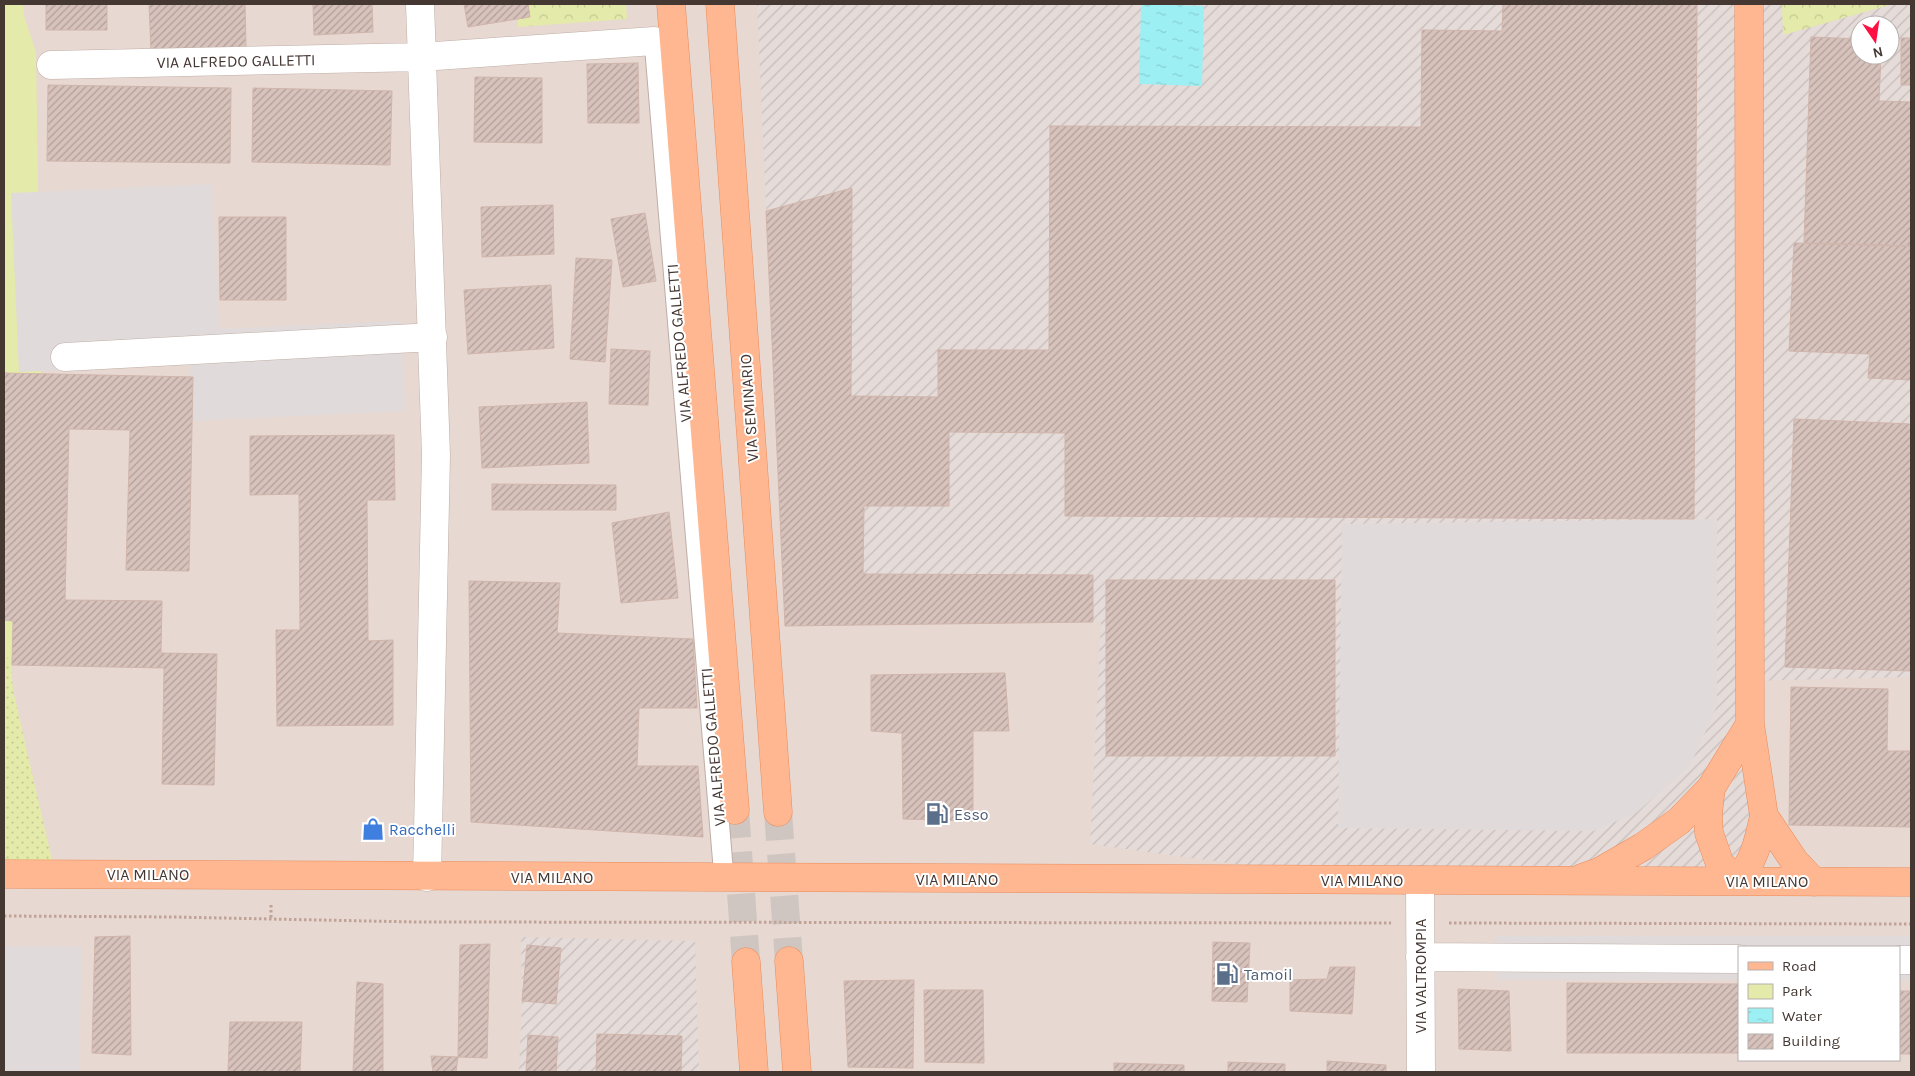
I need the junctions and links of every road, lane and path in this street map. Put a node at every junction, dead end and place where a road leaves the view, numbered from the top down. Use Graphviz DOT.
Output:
graph roads {
  1 [pos="420,4"];
  2 [pos="672,4"];
  3 [pos="720,4"];
  4 [pos="1749,4"];
  5 [pos="654,41"];
  6 [pos="422,57"];
  7 [pos="51,65"];
  8 [pos="433,338"];
  9 [pos="65,357"];
  10 [pos="1750,724"];
  11 [pos="1711,788"];
  12 [pos="735,810"];
  13 [pos="778,812"];
  14 [pos="1764,816"];
  15 [pos="4,874"];
  16 [pos="427,877"];
  17 [pos="724,878"];
  18 [pos="1420,880"];
  19 [pos="1575,881"];
  20 [pos="1737,881"];
  21 [pos="1814,882"];
  22 [pos="1911,882"];
  23 [pos="4,916"];
  24 [pos="1420,923"];
  25 [pos="1911,924"];
  26 [pos="1420,957"];
  27 [pos="1738,959"];
  28 [pos="789,961"];
  29 [pos="746,962"];
  30 [pos="754,1072"];
  31 [pos="797,1072"];
  32 [pos="1421,1072"];
  1 -- 6 [label="street"];
  2 -- 12 [label="main road"];
  3 -- 13 [label="main road, VIA SEMINARIO"];
  4 -- 10 [label="main road"];
  5 -- 6 [label="street, VIA ALFREDO GALLETTI"];
  5 -- 17 [label="lane, VIA ALFREDO GALLETTI"];
  6 -- 7 [label="street, VIA ALFREDO GALLETTI"];
  6 -- 8 [label="street"];
  8 -- 9 [label="street"];
  8 -- 16 [label="street"];
  10 -- 11 [label="main road"];
  10 -- 14 [label="main road"];
  11 -- 19 [label="main road"];
  11 -- 20 [label="main road"];
  14 -- 20 [label="main road"];
  14 -- 21 [label="main road"];
  15 -- 16 [label="main road, VIA MILANO"];
  16 -- 17 [label="main road, VIA MILANO"];
  17 -- 18 [label="main road, VIA MILANO"];
  18 -- 19 [label="main road, VIA MILANO"];
  18 -- 24 [label="street, VIA VALTROMPIA"];
  19 -- 20 [label="main road, VIA MILANO"];
  20 -- 21 [label="main road, VIA MILANO"];
  21 -- 22 [label="main road, VIA MILANO"];
  23 -- 24 [label="path"];
  24 -- 25 [label="path"];
  24 -- 26 [label="street, VIA VALTROMPIA"];
  26 -- 27 [label="street"];
  26 -- 32 [label="street, VIA VALTROMPIA"];
  28 -- 31 [label="main road"];
  29 -- 30 [label="main road"];
}
